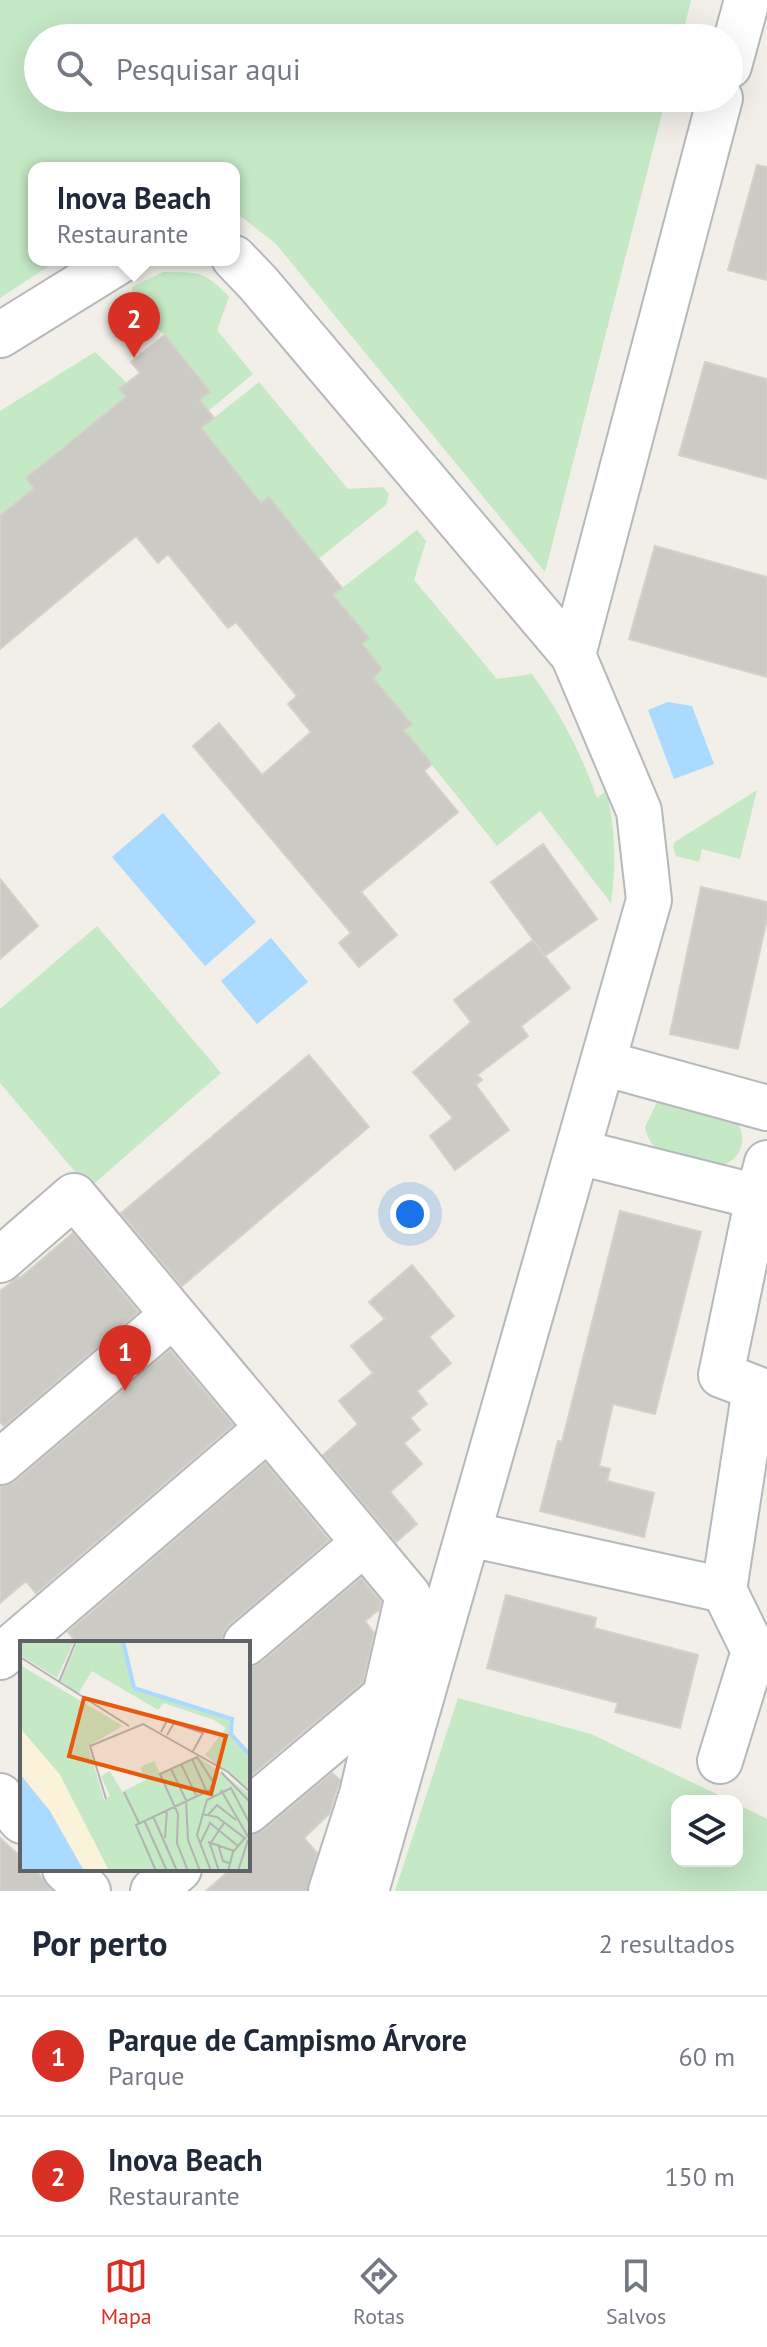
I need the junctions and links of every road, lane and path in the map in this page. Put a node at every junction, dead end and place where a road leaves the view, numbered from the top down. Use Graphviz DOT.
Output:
graph roads {
  1 [pos="747,0"];
  2 [pos="740,24"];
  3 [pos="716,112"];
  4 [pos="240,264"];
  5 [pos="111,266"];
  6 [pos="0,335"];
  7 [pos="573,655"];
  8 [pos="603,1063"];
  9 [pos="767,1108"];
  10 [pos="578,1152"];
  11 [pos="763,1180"];
  12 [pos="0,1260"];
  13 [pos="173,1315"];
  14 [pos="268,1428"];
  15 [pos="0,1462"];
  16 [pos="469,1534"];
  17 [pos="364,1543"];
  18 [pos="724,1590"];
  19 [pos="248,1641"];
  20 [pos="0,1657"];
  21 [pos="385,1696"];
  22 [pos="720,1761"];
  23 [pos="0,1796"];
  24 [pos="250,1809"];
  25 [pos="20,1819"];
  26 [pos="64,1871"];
  27 [pos="66,1871"];
  28 [pos="177,1871"];
  29 [pos="339,1890"];
  30 [pos="66,1891"];
  31 [pos="88,1891"];
  32 [pos="153,1891"];
  1 -- 2 [label="street"];
  3 -- 7 [label="street"];
  4 -- 7 [label="street"];
  5 -- 6 [label="street"];
  7 -- 8 [label="street"];
  8 -- 9 [label="street"];
  8 -- 10 [label="street"];
  10 -- 11 [label="street"];
  10 -- 16 [label="street"];
  11 -- 18 [label="street"];
  12 -- 13 [label="street"];
  13 -- 14 [label="street"];
  13 -- 15 [label="street"];
  14 -- 17 [label="street"];
  14 -- 20 [label="street"];
  16 -- 18 [label="street"];
  16 -- 29 [label="street"];
  17 -- 19 [label="street"];
  17 -- 21 [label="street"];
  18 -- 22 [label="street"];
  21 -- 24 [label="street"];
  21 -- 29 [label="street"];
  23 -- 25 [label="street"];
  26 -- 30 [label="street"];
  27 -- 31 [label="street"];
  28 -- 32 [label="street"];
}
